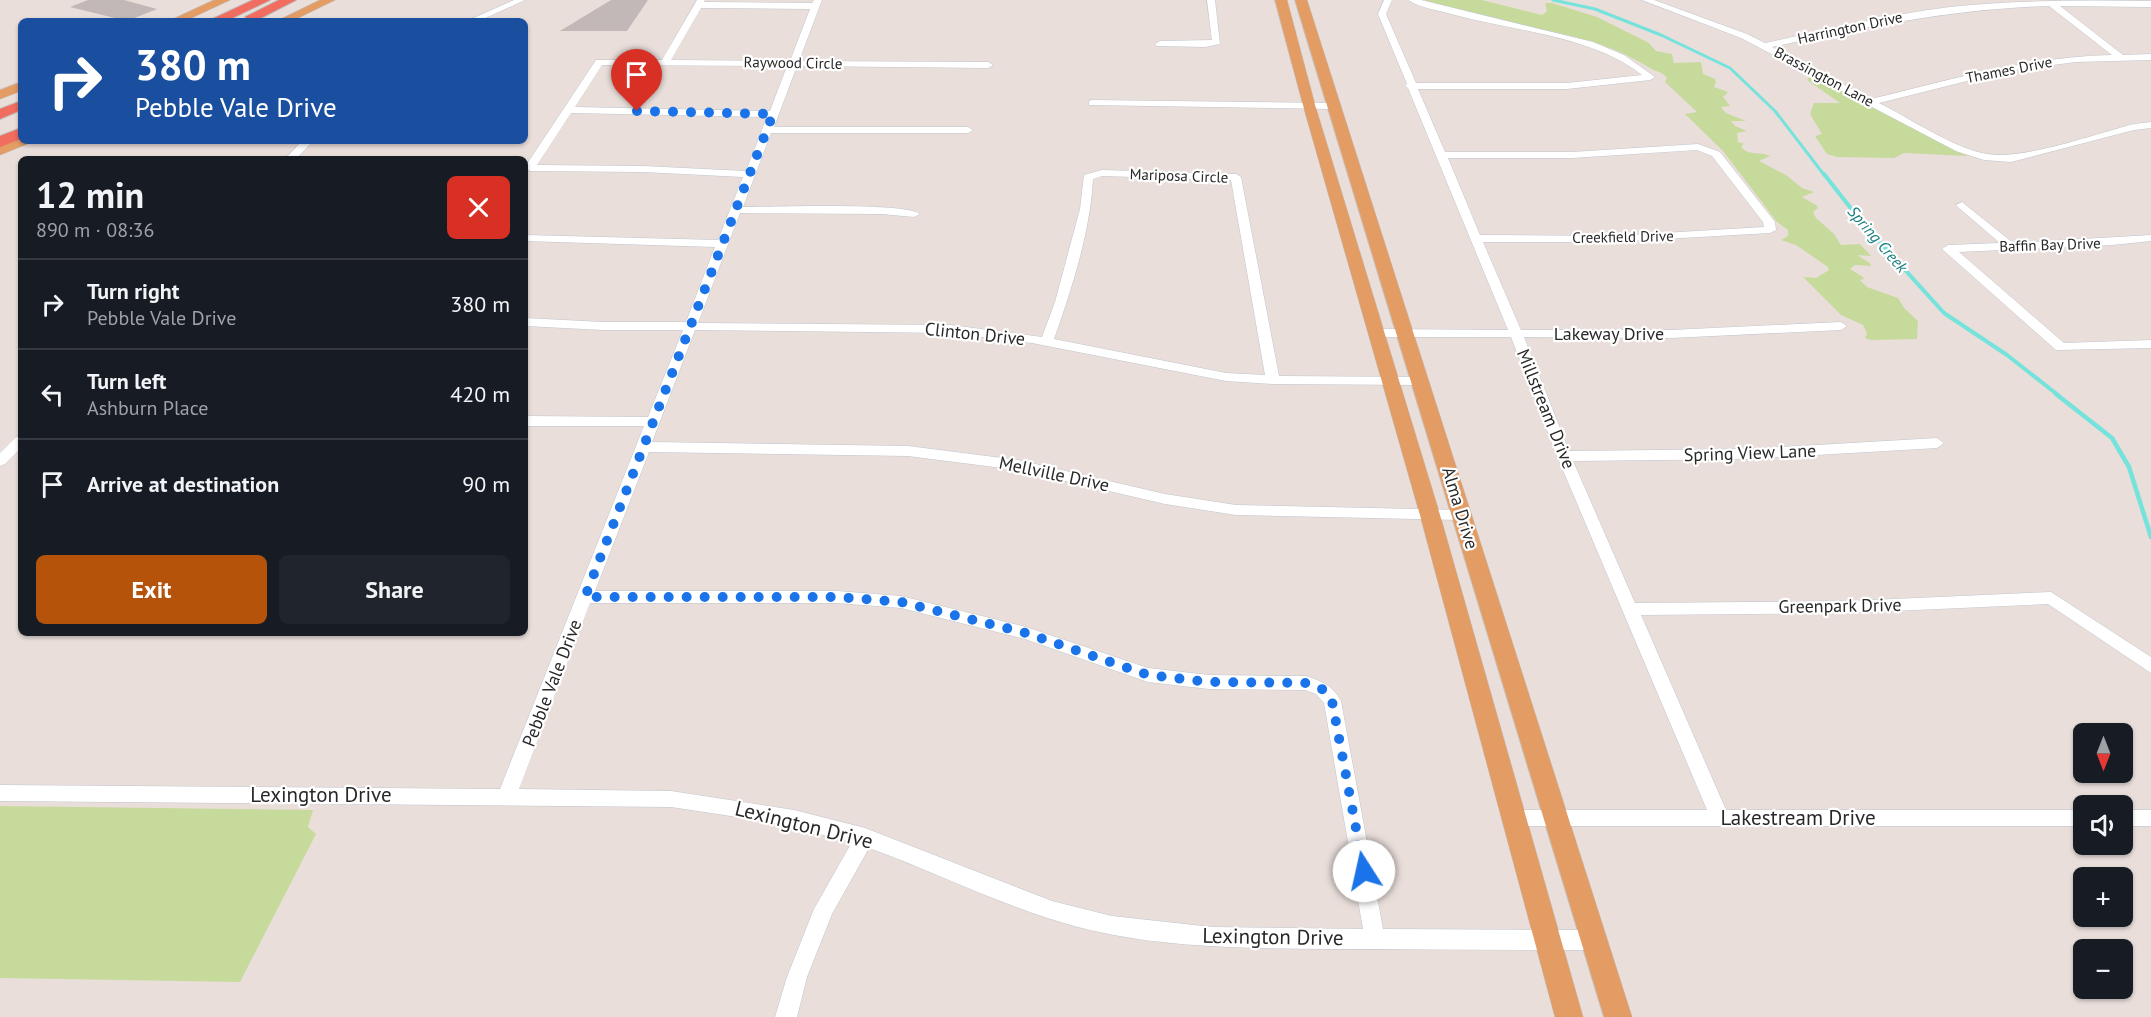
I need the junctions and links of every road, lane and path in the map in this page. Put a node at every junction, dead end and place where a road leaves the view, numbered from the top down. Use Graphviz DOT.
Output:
graph roads {
  1 [pos="224,0"];
  2 [pos="264,0"];
  3 [pos="290,0"];
  4 [pos="329,0"];
  5 [pos="521,0"];
  6 [pos="1211,0"];
  7 [pos="1281,0"];
  8 [pos="1301,0"];
  9 [pos="1388,0"];
  10 [pos="1412,0"];
  11 [pos="1646,0"];
  12 [pos="1674,0"];
  13 [pos="2048,2"];
  14 [pos="700,3"];
  15 [pos="817,3"];
  16 [pos="2151,4"];
  17 [pos="1661,5"];
  18 [pos="182,18"];
  19 [pos="222,18"];
  20 [pos="249,18"];
  21 [pos="290,18"];
  22 [pos="478,18"];
  23 [pos="1160,44"];
  24 [pos="1764,46"];
  25 [pos="2120,57"];
  26 [pos="2151,57"];
  27 [pos="666,60"];
  28 [pos="793,64"];
  29 [pos="988,65"];
  30 [pos="1410,86"];
  31 [pos="18,87"];
  32 [pos="0,95"];
  33 [pos="18,95"];
  34 [pos="1870,102"];
  35 [pos="0,103"];
  36 [pos="1092,103"];
  37 [pos="1309,105"];
  38 [pos="18,106"];
  39 [pos="1334,106"];
  40 [pos="566,110"];
  41 [pos="0,114"];
  42 [pos="773,114"];
  43 [pos="18,120"];
  44 [pos="2151,124"];
  45 [pos="0,128"];
  46 [pos="767,130"];
  47 [pos="968,130"];
  48 [pos="18,134"];
  49 [pos="0,142"];
  50 [pos="18,143"];
  51 [pos="305,144"];
  52 [pos="0,151"];
  53 [pos="1440,155"];
  54 [pos="293,156"];
  55 [pos="750,174"];
  56 [pos="1962,205"];
  57 [pos="736,210"];
  58 [pos="914,214"];
  59 [pos="528,238"];
  60 [pos="1476,238"];
  61 [pos="2151,238"];
  62 [pos="722,244"];
  63 [pos="2010,246"];
  64 [pos="528,322"];
  65 [pos="1841,326"];
  66 [pos="689,327"];
  67 [pos="1377,333"];
  68 [pos="1406,333"];
  69 [pos="1516,334"];
  70 [pos="1046,342"];
  71 [pos="2151,344"];
  72 [pos="1273,380"];
  73 [pos="1391,381"];
  74 [pos="1421,381"];
  75 [pos="528,421"];
  76 [pos="654,422"];
  77 [pos="18,443"];
  78 [pos="1936,444"];
  79 [pos="644,447"];
  80 [pos="1564,456"];
  81 [pos="0,461"];
  82 [pos="1430,514"];
  83 [pos="1461,514"];
  84 [pos="585,597"];
  85 [pos="1630,609"];
  86 [pos="2151,666"];
  87 [pos="0,793"];
  88 [pos="507,796"];
  89 [pos="1513,818"];
  90 [pos="1556,818"];
  91 [pos="1720,818"];
  92 [pos="2073,818"];
  93 [pos="2133,818"];
  94 [pos="2151,818"];
  95 [pos="865,837"];
  96 [pos="1376,939"];
  97 [pos="1594,940"];
  98 [pos="1547,941"];
  99 [pos="786,1017"];
  100 [pos="1569,1017"];
  101 [pos="1618,1017"];
  1 -- 18 [label="main road"];
  2 -- 19 [label="highway"];
  3 -- 20 [label="highway"];
  4 -- 21 [label="main road"];
  5 -- 22 [label="street"];
  6 -- 23 [label="street"];
  7 -- 37 [label="main road, Alma Drive"];
  8 -- 39 [label="main road, Alma Drive"];
  9 -- 30 [label="street, Millstream Drive"];
  10 -- 30 [label="street"];
  11 -- 17 [label="street, Brassington Lane"];
  12 -- 17 [label="street"];
  13 -- 16 [label="street, Harrington Drive"];
  13 -- 24 [label="street, Harrington Drive"];
  13 -- 25 [label="street"];
  14 -- 15 [label="street"];
  14 -- 27 [label="street"];
  15 -- 28 [label="street, Pebble Vale Drive"];
  17 -- 24 [label="street, Brassington Lane"];
  24 -- 34 [label="street, Brassington Lane"];
  25 -- 26 [label="street, Thames Drive"];
  25 -- 34 [label="street, Thames Drive"];
  27 -- 28 [label="street, Raywood Circle"];
  27 -- 40 [label="street, Raywood Circle"];
  28 -- 29 [label="street, Raywood Circle"];
  28 -- 42 [label="street, Pebble Vale Drive"];
  30 -- 53 [label="street, Millstream Drive"];
  31 -- 32 [label="main road"];
  33 -- 35 [label="highway"];
  34 -- 44 [label="street, Brassington Lane"];
  36 -- 37 [label="street"];
  37 -- 39 [label="street"];
  37 -- 67 [label="main road, Alma Drive"];
  38 -- 41 [label="highway"];
  39 -- 68 [label="main road, Alma Drive"];
  40 -- 42 [label="street"];
  40 -- 55 [label="street"];
  42 -- 46 [label="street, Pebble Vale Drive"];
  43 -- 45 [label="highway"];
  46 -- 47 [label="street"];
  46 -- 55 [label="street, Pebble Vale Drive"];
  48 -- 49 [label="highway"];
  50 -- 52 [label="main road"];
  51 -- 54 [label="street"];
  53 -- 60 [label="street, Millstream Drive"];
  53 -- 60 [label="street, Creekfield Drive"];
  55 -- 57 [label="street, Pebble Vale Drive"];
  56 -- 63 [label="street"];
  57 -- 58 [label="street"];
  57 -- 62 [label="street, Pebble Vale Drive"];
  59 -- 62 [label="street"];
  60 -- 69 [label="street, Millstream Drive"];
  61 -- 63 [label="street, Baffin Bay Drive"];
  62 -- 66 [label="street, Pebble Vale Drive"];
  63 -- 71 [label="street, Baffin Bay Drive"];
  64 -- 66 [label="street, Clinton Drive"];
  65 -- 69 [label="street, Lakeway Drive"];
  66 -- 70 [label="street, Clinton Drive"];
  66 -- 76 [label="street, Pebble Vale Drive"];
  67 -- 68 [label="street, Lakeway Drive"];
  67 -- 73 [label="main road, Alma Drive"];
  68 -- 69 [label="street, Lakeway Drive"];
  68 -- 74 [label="main road, Alma Drive"];
  69 -- 80 [label="street, Millstream Drive"];
  70 -- 72 [label="street, Clinton Drive"];
  70 -- 72 [label="street, Mariposa Circle"];
  72 -- 73 [label="street, Clinton Drive"];
  73 -- 74 [label="street, Clinton Drive"];
  73 -- 82 [label="main road, Alma Drive"];
  74 -- 83 [label="main road, Alma Drive"];
  75 -- 76 [label="street"];
  76 -- 79 [label="street, Pebble Vale Drive"];
  77 -- 81 [label="street"];
  78 -- 80 [label="street, Spring View Lane"];
  79 -- 82 [label="street, Mellville Drive"];
  79 -- 84 [label="street, Pebble Vale Drive"];
  80 -- 85 [label="street, Millstream Drive"];
  82 -- 83 [label="street, Mellville Drive"];
  82 -- 89 [label="main road, Alma Drive"];
  83 -- 90 [label="main road, Alma Drive"];
  84 -- 88 [label="street, Pebble Vale Drive"];
  84 -- 96 [label="street"];
  85 -- 86 [label="street, Greenpark Drive"];
  85 -- 91 [label="street, Millstream Drive"];
  87 -- 88 [label="street, Lexington Drive"];
  88 -- 95 [label="street, Lexington Drive"];
  89 -- 90 [label="street, Lakestream Drive"];
  89 -- 98 [label="main road, Alma Drive"];
  90 -- 91 [label="street, Lakestream Drive"];
  90 -- 97 [label="main road, Alma Drive"];
  91 -- 92 [label="street, Lakestream Drive"];
  93 -- 94 [label="street"];
  95 -- 96 [label="street, Lexington Drive"];
  95 -- 99 [label="street"];
  96 -- 98 [label="street, Lexington Drive"];
  97 -- 98 [label="street, Lexington Drive"];
  97 -- 101 [label="main road, Alma Drive"];
  98 -- 100 [label="main road, Alma Drive"];
}
